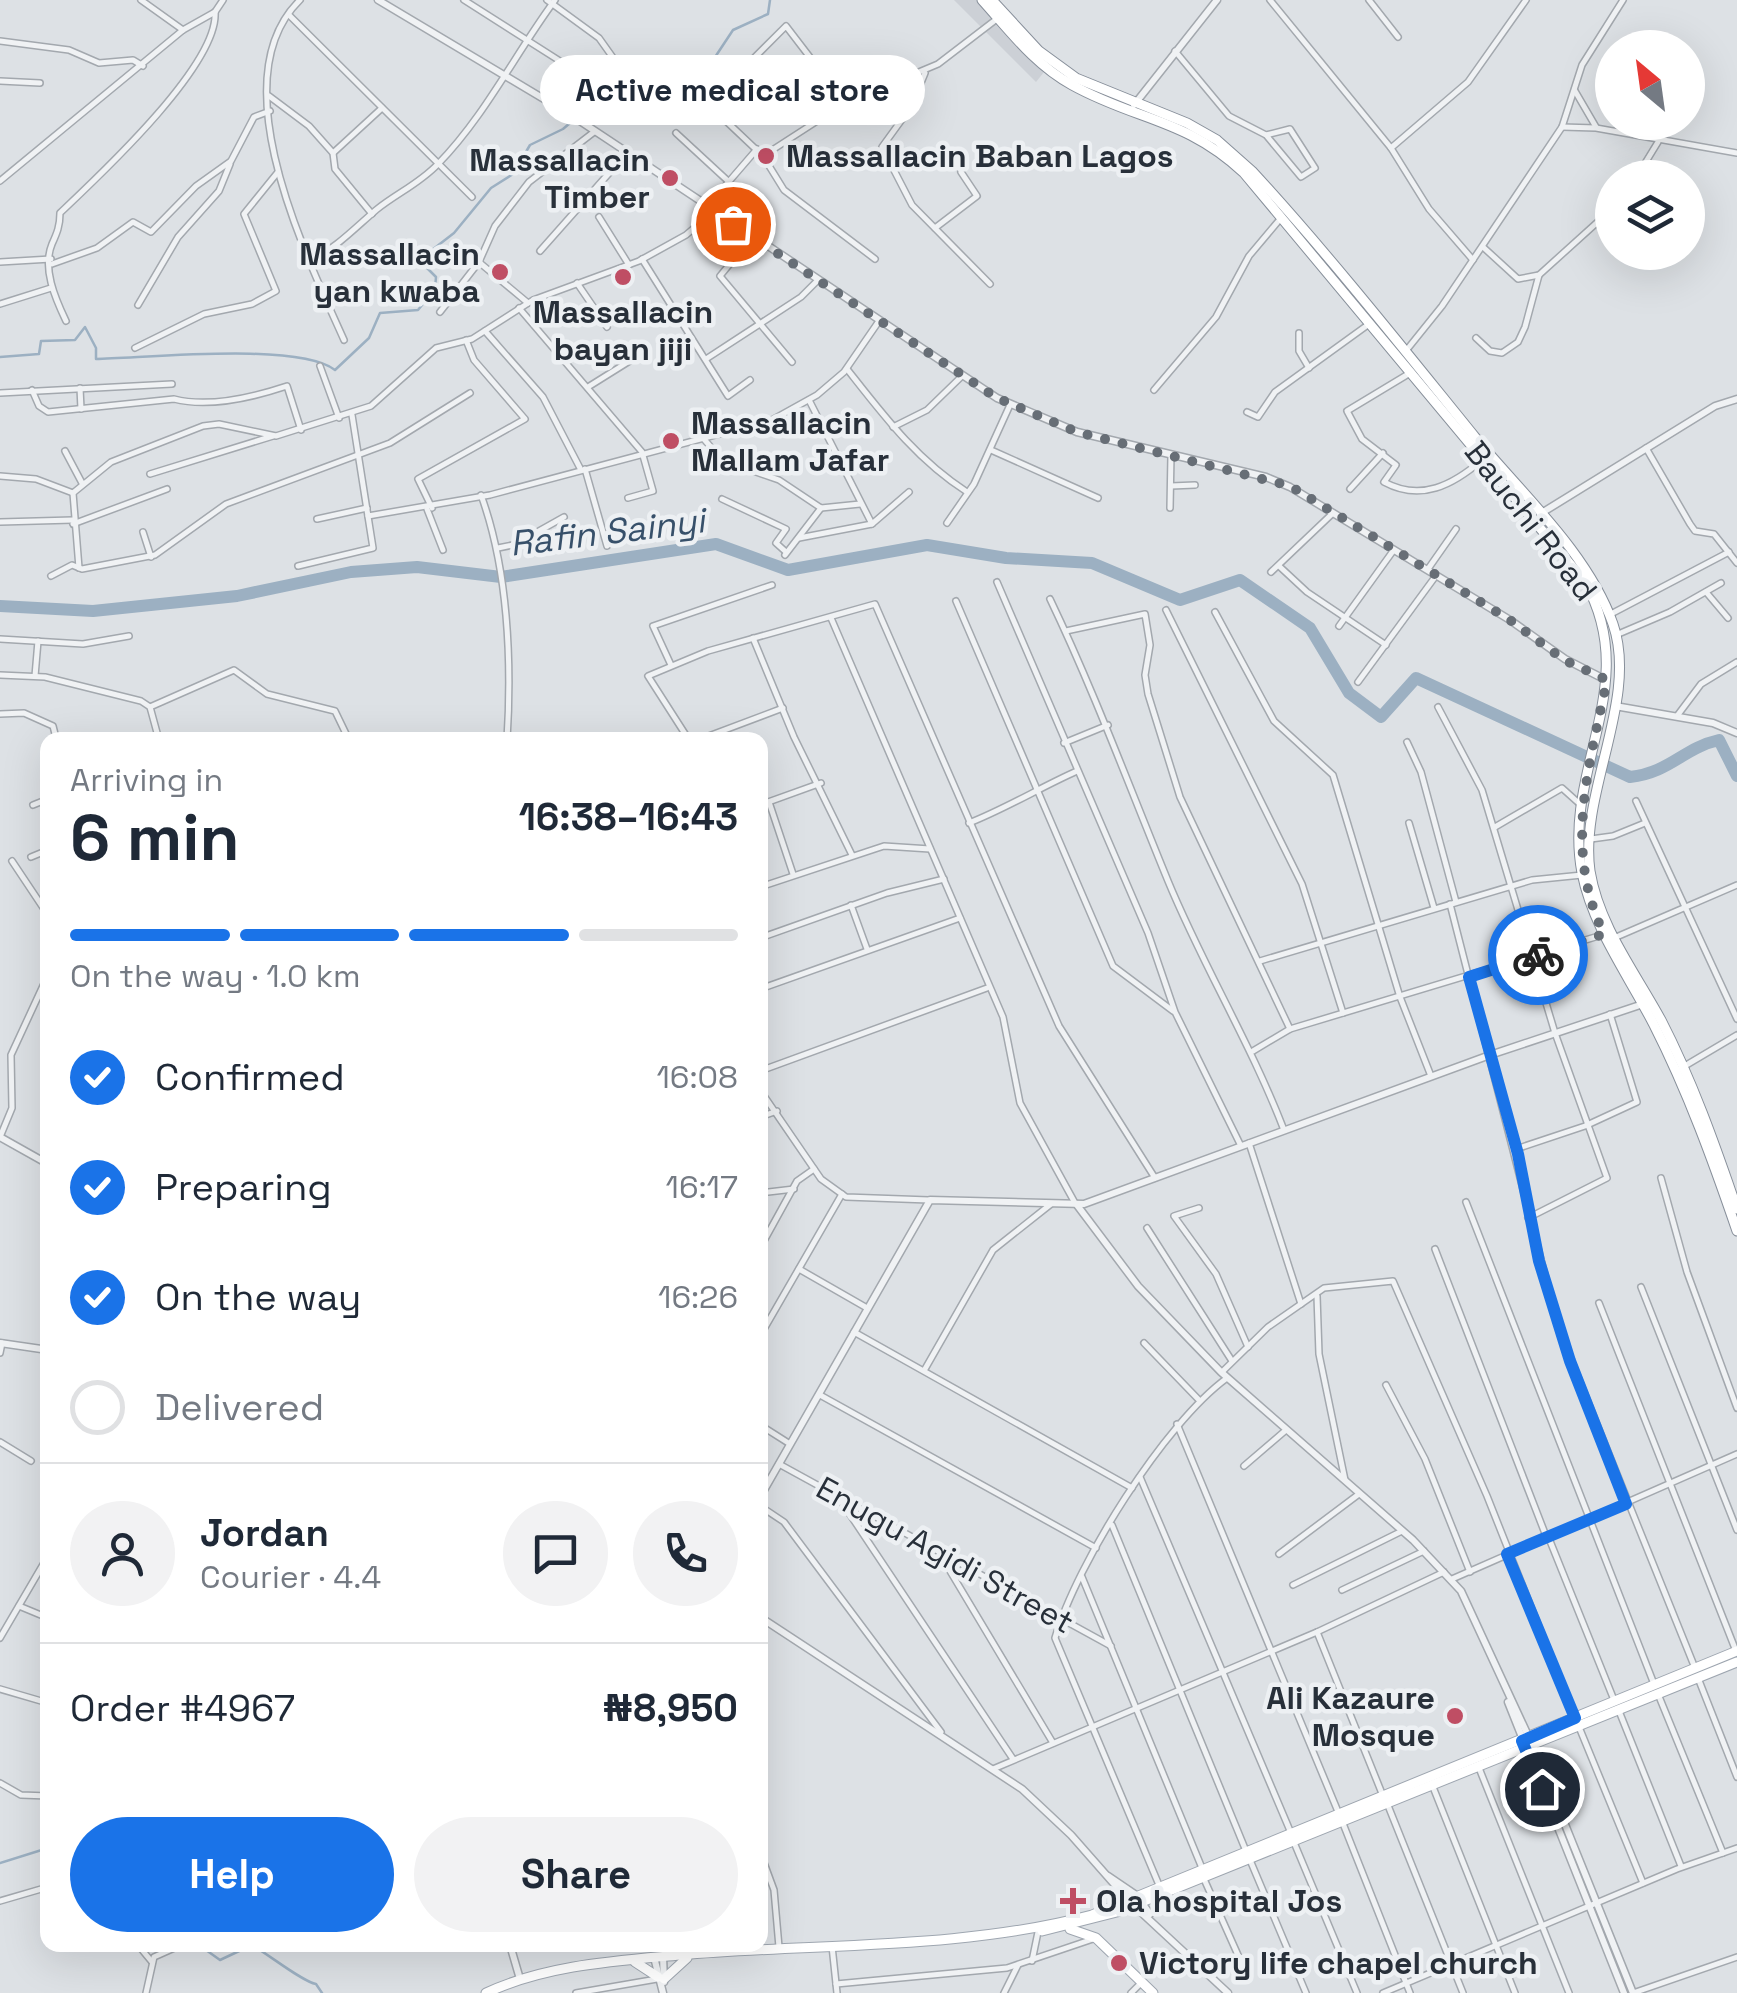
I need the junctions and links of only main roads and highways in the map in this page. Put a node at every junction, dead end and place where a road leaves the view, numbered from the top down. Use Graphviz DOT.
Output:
graph roads {
  1 [pos="982,0"];
  2 [pos="992,0"];
  3 [pos="1134,106"];
  4 [pos="1401,353"];
  5 [pos="1537,516"];
  6 [pos="1610,936"];
  7 [pos="1646,1003"];
  8 [pos="1737,1209"];
  9 [pos="1737,1231"];
  10 [pos="1737,1652"];
  11 [pos="1737,1662"];
  12 [pos="1696,1673"];
  13 [pos="1527,1743"];
  14 [pos="1385,1799"];
  15 [pos="1202,1872"];
  16 [pos="1135,1900"];
  17 [pos="1098,1920"];
  18 [pos="1062,1928"];
  19 [pos="1019,1931"];
  20 [pos="1096,1938"];
  21 [pos="768,1948"];
  22 [pos="719,1952"];
  23 [pos="695,1954"];
  24 [pos="622,1960"];
  25 [pos="486,1993"];
  26 [pos="1153,1993"];
  1 -- 3 [label="main road, Bauchi Road"];
  2 -- 3 [label="main road, Bauchi Road"];
  3 -- 4 [label="main road, Bauchi Road"];
  3 -- 4 [label="main road, Bauchi Road"];
  4 -- 5 [label="main road, Bauchi Road"];
  4 -- 5 [label="main road, Bauchi Road"];
  5 -- 6 [label="main road, Bauchi Road"];
  5 -- 6 [label="main road, Bauchi Road"];
  6 -- 7 [label="main road, Bauchi Road"];
  7 -- 8 [label="main road, Bauchi Road"];
  7 -- 9 [label="main road, Bauchi Road"];
  10 -- 12 [label="main road"];
  11 -- 12 [label="main road"];
  12 -- 13 [label="main road"];
  13 -- 14 [label="main road"];
  13 -- 14 [label="main road"];
  14 -- 15 [label="main road"];
  15 -- 16 [label="main road"];
  15 -- 16 [label="main road"];
  16 -- 17 [label="main road"];
  16 -- 19 [label="main road"];
  17 -- 18 [label="main road"];
  17 -- 20 [label="main road"];
  18 -- 19 [label="main road"];
  18 -- 20 [label="main road"];
  19 -- 21 [label="main road"];
  20 -- 26 [label="main road"];
  22 -- 23 [label="main road"];
  23 -- 24 [label="main road"];
  23 -- 24 [label="main road"];
  24 -- 25 [label="main road"];
}
